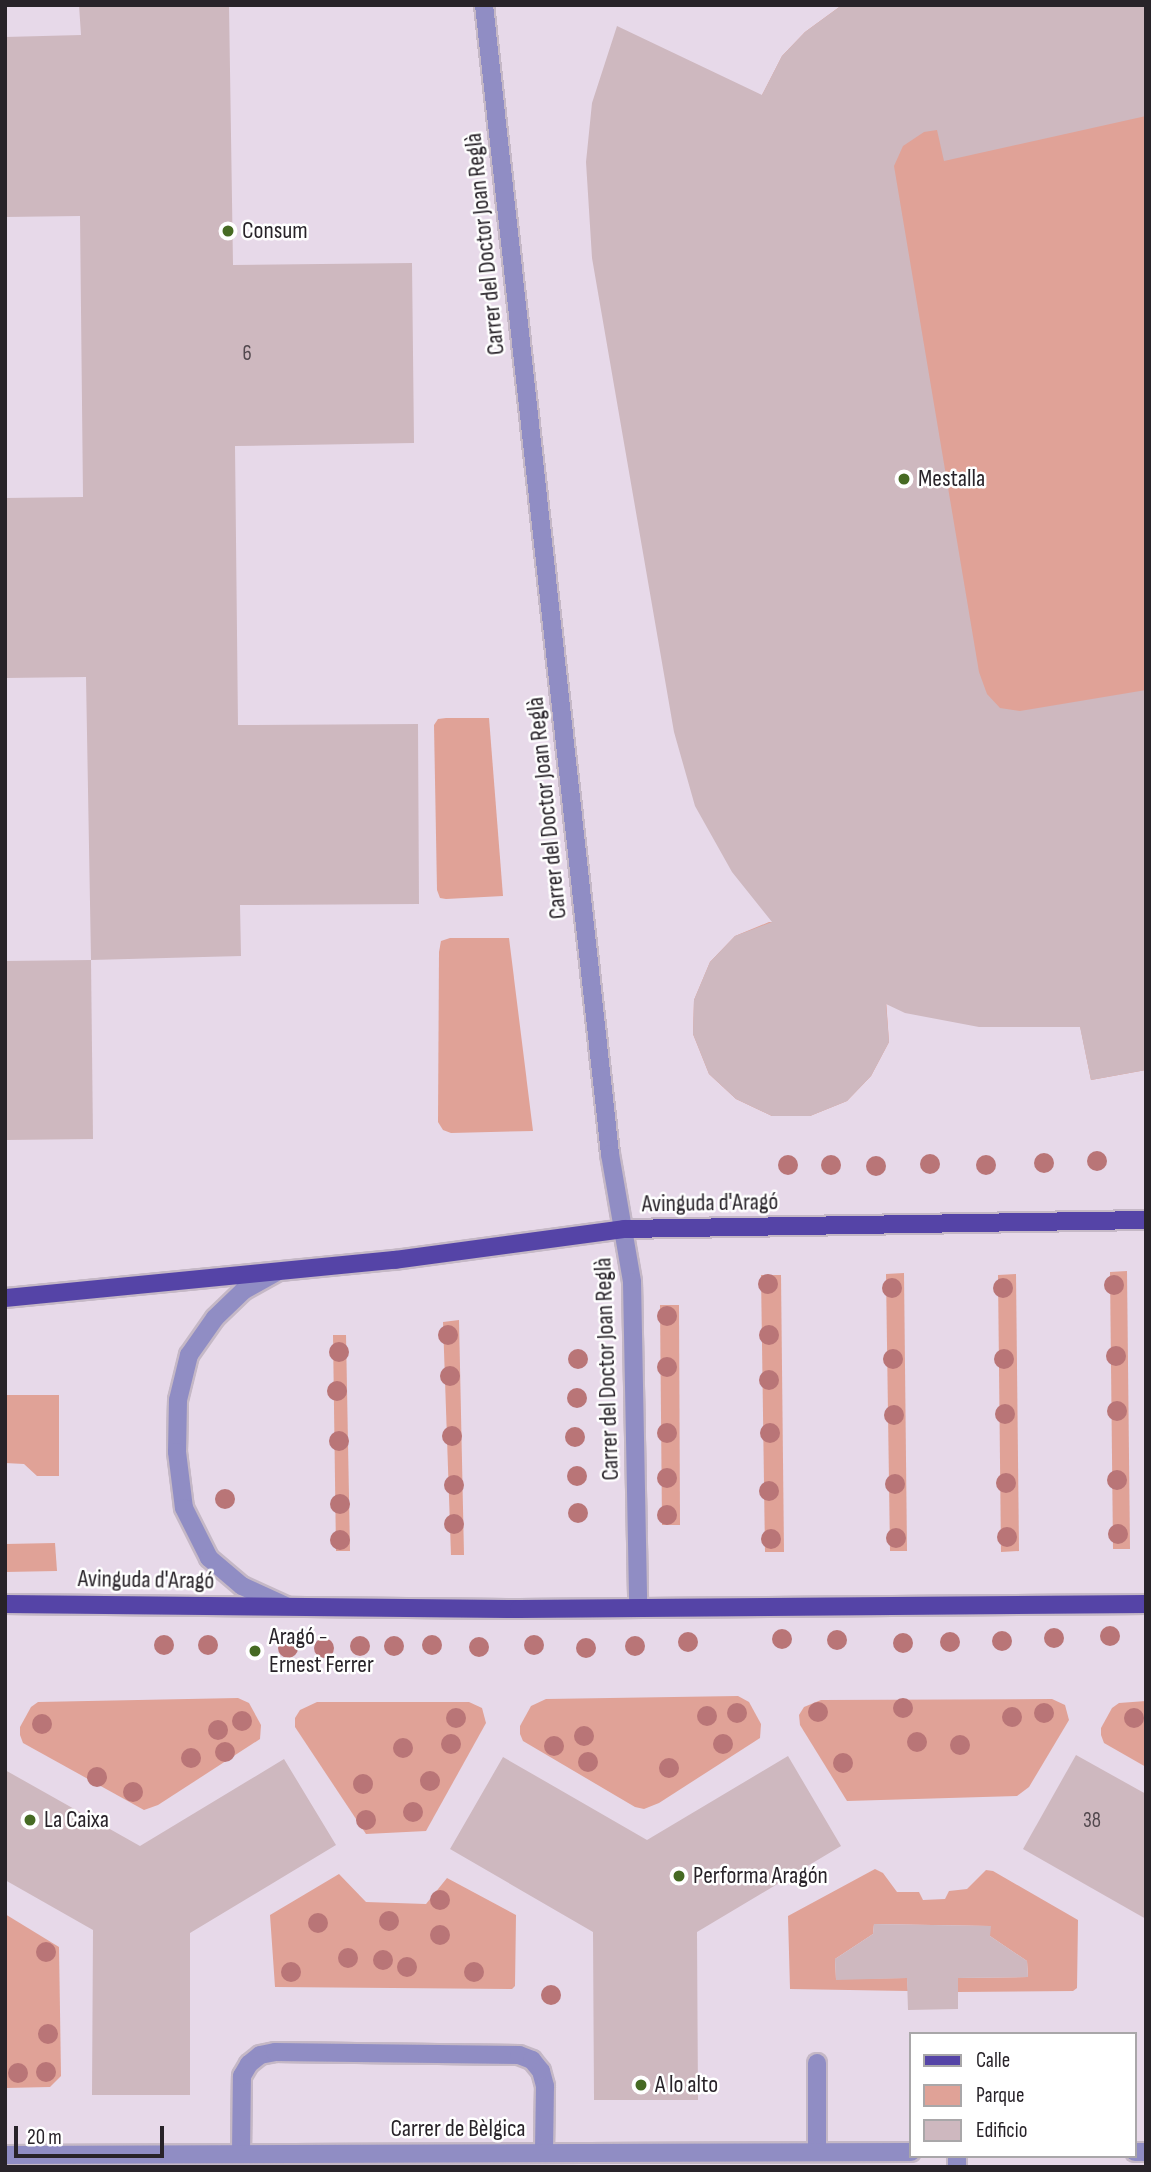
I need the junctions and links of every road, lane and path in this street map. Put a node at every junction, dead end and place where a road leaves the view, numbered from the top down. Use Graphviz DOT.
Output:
graph roads {
  1 [pos="484,5"];
  2 [pos="1146,1220"];
  3 [pos="624,1229"];
  4 [pos="277,1272"];
  5 [pos="5,1298"];
  6 [pos="5,1604"];
  7 [pos="1146,1604"];
  8 [pos="286,1606"];
  9 [pos="638,1606"];
  10 [pos="817,2063"];
  11 [pos="817,2152"];
  12 [pos="909,2152"];
  13 [pos="242,2153"];
  14 [pos="544,2153"];
  15 [pos="5,2155"];
  1 -- 3 [label="street, Carrer del Doctor Joan Reglà"];
  2 -- 3 [label="main road, Avinguda d'Aragó"];
  3 -- 4 [label="main road, Avinguda d'Aragó"];
  3 -- 9 [label="street, Carrer del Doctor Joan Reglà"];
  4 -- 5 [label="main road, Avinguda d'Aragó"];
  4 -- 8 [label="street, Avinguda d'Aragó"];
  6 -- 8 [label="main road, Avinguda d'Aragó"];
  7 -- 9 [label="main road, Avinguda d'Aragó"];
  8 -- 9 [label="main road, Avinguda d'Aragó"];
  10 -- 11 [label="street"];
  11 -- 12 [label="street, Carrer de Bèlgica"];
  11 -- 14 [label="street, Carrer de Bèlgica"];
  13 -- 14 [label="street, Carrer de Bèlgica"];
  13 -- 14 [label="street"];
  13 -- 15 [label="street, Carrer de Bèlgica"];
}
